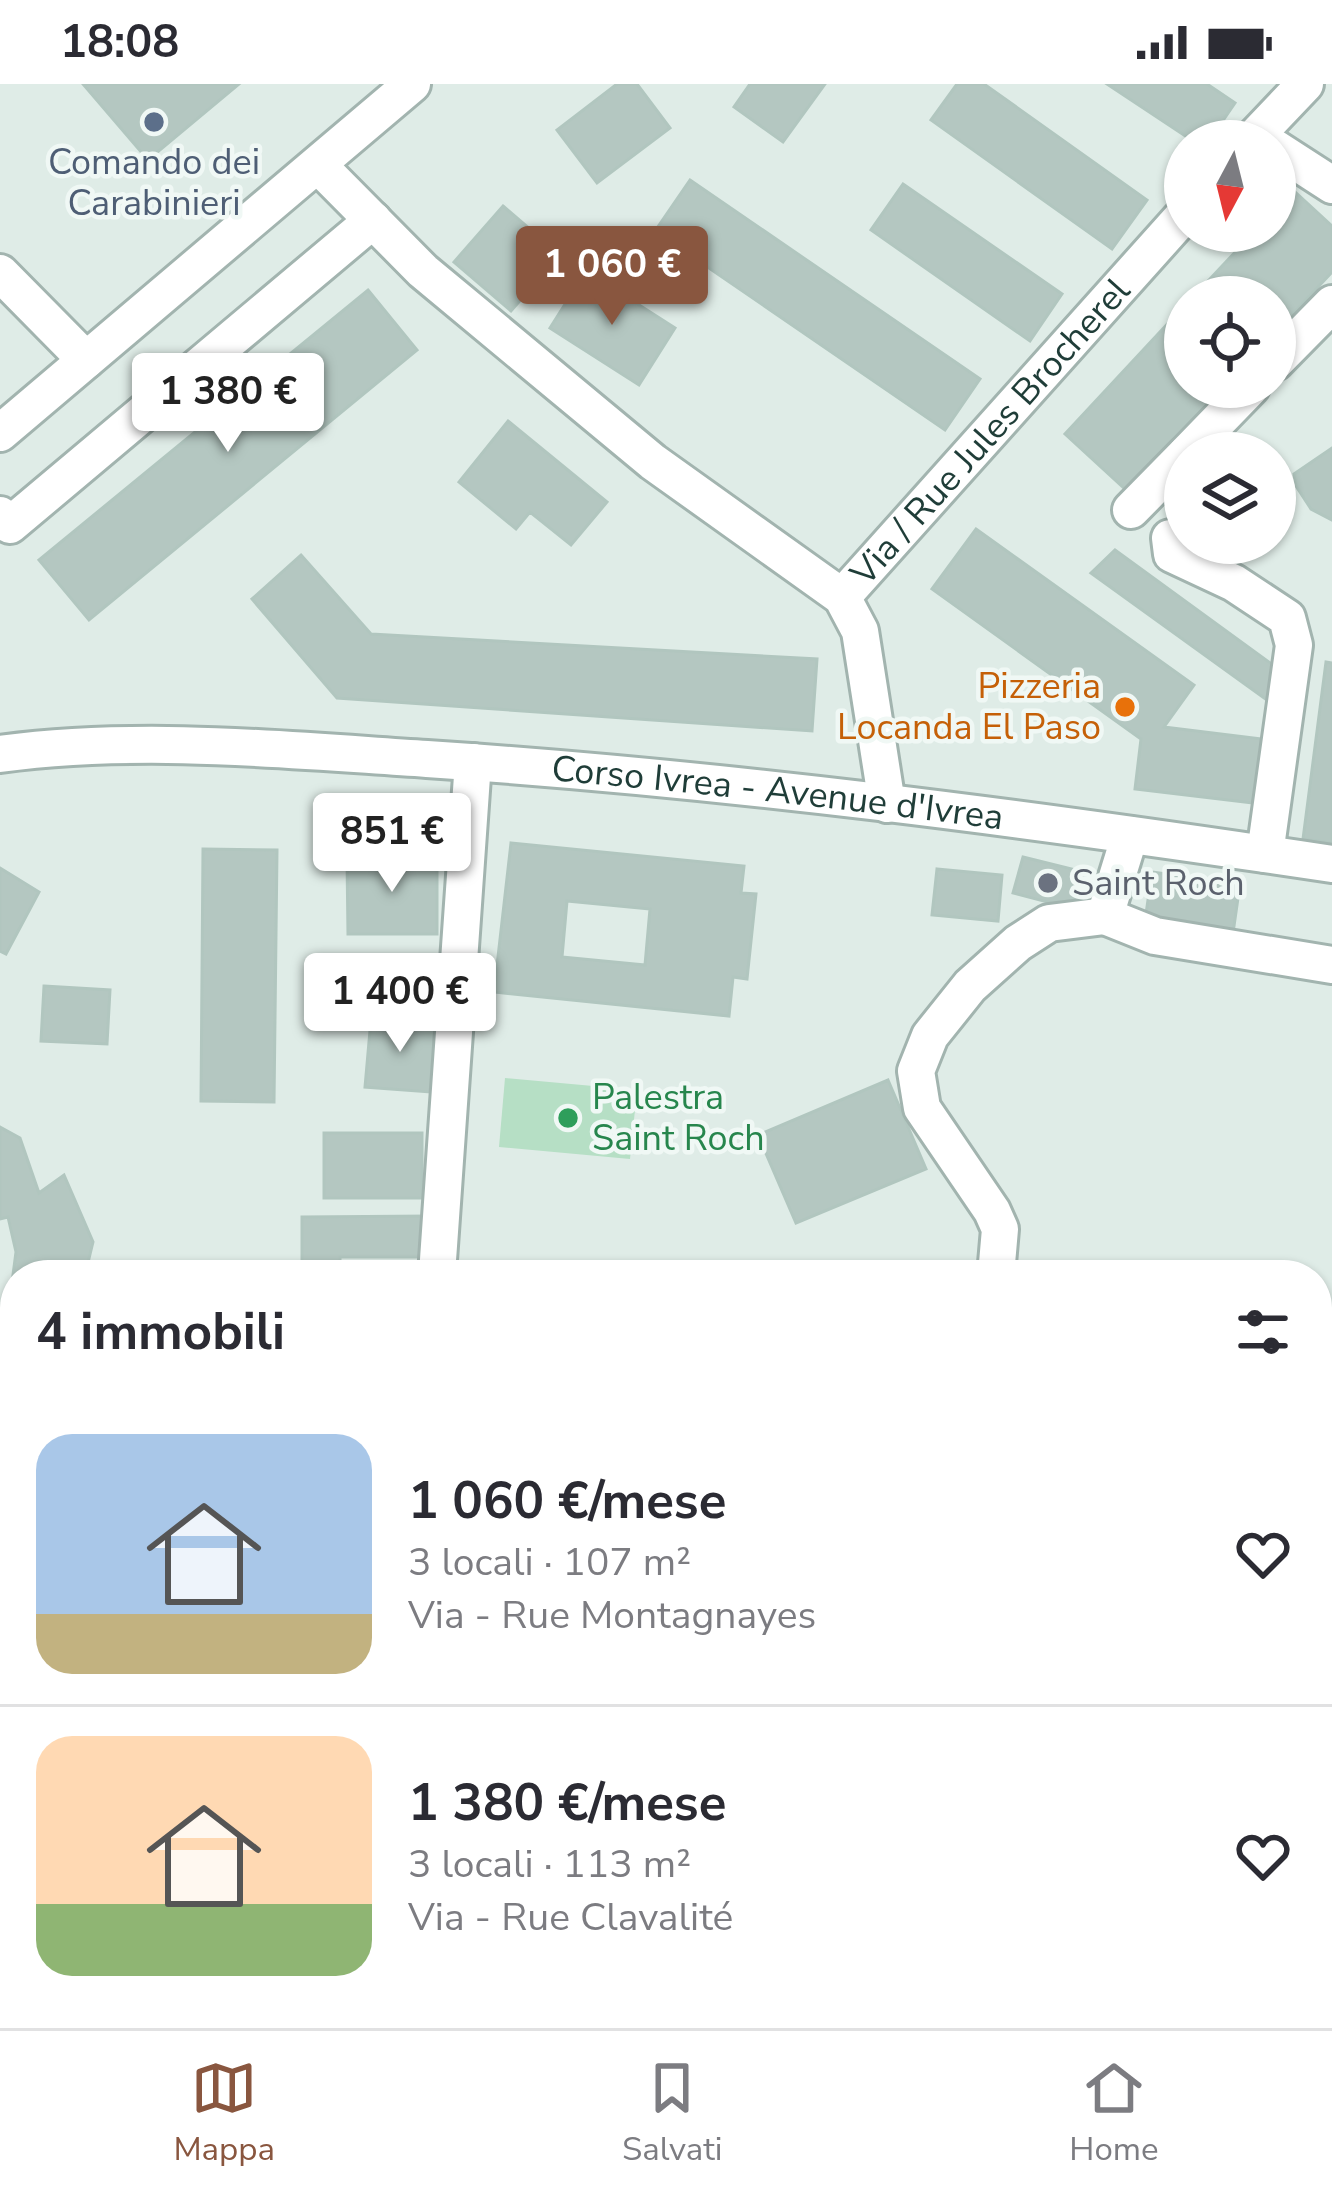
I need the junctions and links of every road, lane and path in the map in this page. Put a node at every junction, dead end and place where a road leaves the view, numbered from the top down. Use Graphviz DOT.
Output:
graph roads {
  1 [pos="412,84"];
  2 [pos="1305,84"];
  3 [pos="1278,120"];
  4 [pos="1296,163"];
  5 [pos="318,165"];
  6 [pos="1332,185"];
  7 [pos="373,220"];
  8 [pos="1164,237"];
  9 [pos="0,273"];
  10 [pos="1332,304"];
  11 [pos="1296,341"];
  12 [pos="86,360"];
  13 [pos="1231,408"];
  14 [pos="1207,432"];
  15 [pos="0,434"];
  16 [pos="1164,476"];
  17 [pos="1131,510"];
  18 [pos="0,515"];
  19 [pos="1193,564"];
  20 [pos="842,597"];
  21 [pos="0,754"];
  22 [pos="472,762"];
  23 [pos="887,804"];
  24 [pos="1130,835"];
  25 [pos="1265,854"];
  26 [pos="1332,864"];
  27 [pos="1105,916"];
  28 [pos="1332,965"];
  29 [pos="438,1260"];
  30 [pos="997,1260"];
  1 -- 5 [label="street"];
  2 -- 3 [label="street"];
  4 -- 6 [label="street"];
  5 -- 7 [label="street"];
  5 -- 12 [label="street"];
  7 -- 18 [label="street"];
  7 -- 20 [label="street"];
  8 -- 20 [label="street, Via / Rue Jules Brocherel"];
  9 -- 12 [label="street"];
  10 -- 11 [label="street"];
  12 -- 15 [label="street"];
  13 -- 14 [label="street"];
  16 -- 17 [label="street"];
  19 -- 25 [label="street"];
  20 -- 23 [label="street"];
  21 -- 22 [label="street, Corso Ivrea - Avenue d'Ivrea"];
  22 -- 23 [label="street, Corso Ivrea - Avenue d'Ivrea"];
  22 -- 29 [label="street"];
  23 -- 24 [label="street, Corso Ivrea - Avenue d'Ivrea"];
  24 -- 25 [label="street, Corso Ivrea - Avenue d'Ivrea"];
  24 -- 27 [label="street"];
  25 -- 26 [label="street, Corso Ivrea - Avenue d'Ivrea"];
  27 -- 28 [label="street"];
  27 -- 30 [label="street"];
}
